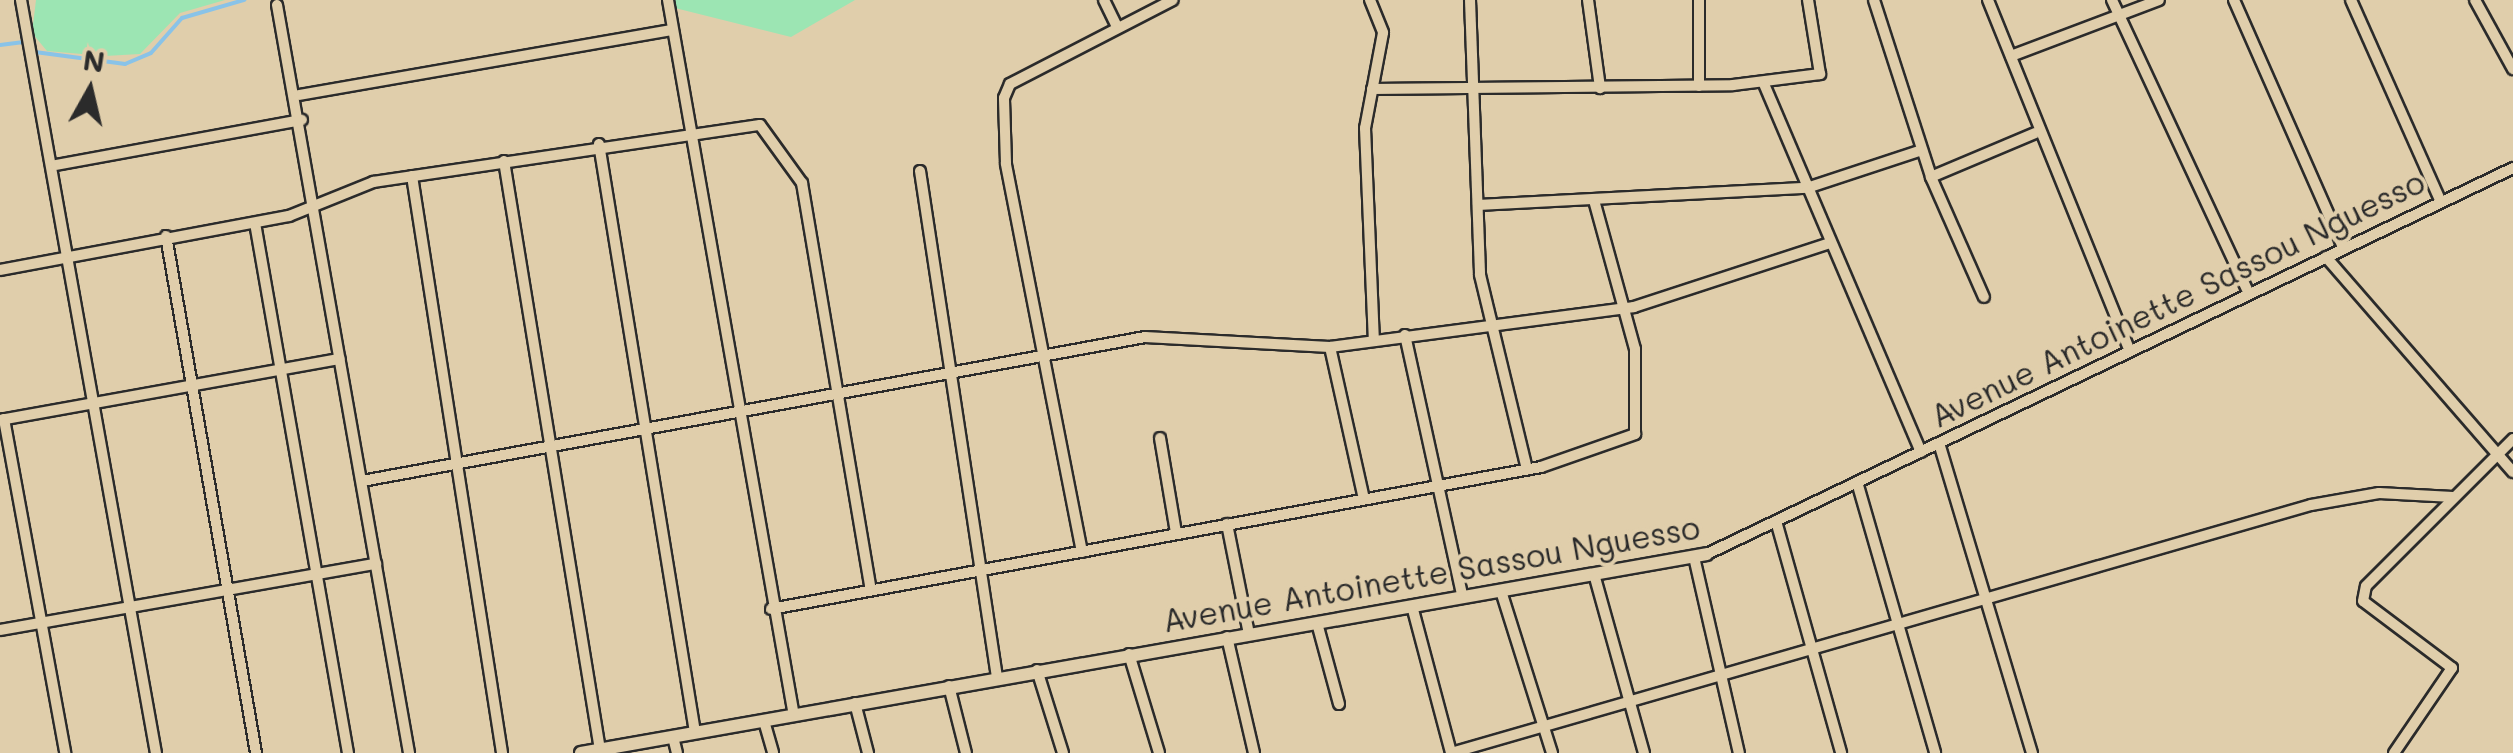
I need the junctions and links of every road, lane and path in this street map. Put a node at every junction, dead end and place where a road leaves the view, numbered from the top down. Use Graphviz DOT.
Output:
graph roads {
  1 [pos="20,0"];
  2 [pos="668,0"];
  3 [pos="1104,0"];
  4 [pos="1173,0"];
  5 [pos="1370,0"];
  6 [pos="1470,0"];
  7 [pos="1588,0"];
  8 [pos="1699,0"];
  9 [pos="1808,0"];
  10 [pos="1874,0"];
  11 [pos="1988,0"];
  12 [pos="2112,0"];
  13 [pos="2159,0"];
  14 [pos="2234,0"];
  15 [pos="2351,0"];
  16 [pos="2475,0"];
  17 [pos="277,6"];
  18 [pos="2120,16"];
  19 [pos="1118,27"];
  20 [pos="672,30"];
  21 [pos="2011,56"];
  22 [pos="2513,69"];
  23 [pos="1764,84"];
  24 [pos="1699,86"];
  25 [pos="1600,88"];
  26 [pos="1372,89"];
  27 [pos="1478,90"];
  28 [pos="299,96"];
  29 [pos="302,120"];
  30 [pos="698,130"];
  31 [pos="2035,132"];
  32 [pos="600,144"];
  33 [pos="1922,150"];
  34 [pos="504,162"];
  35 [pos="56,165"];
  36 [pos="2513,168"];
  37 [pos="920,170"];
  38 [pos="412,176"];
  39 [pos="1931,177"];
  40 [pos="1807,188"];
  41 [pos="1594,200"];
  42 [pos="318,202"];
  43 [pos="2441,202"];
  44 [pos="1478,205"];
  45 [pos="255,223"];
  46 [pos="166,236"];
  47 [pos="1830,243"];
  48 [pos="2344,249"];
  49 [pos="70,254"];
  50 [pos="2326,257"];
  51 [pos="0,270"];
  52 [pos="2249,294"];
  53 [pos="1984,297"];
  54 [pos="1625,308"];
  55 [pos="1490,320"];
  56 [pos="1405,335"];
  57 [pos="1374,339"];
  58 [pos="1330,347"];
  59 [pos="2130,352"];
  60 [pos="1045,354"];
  61 [pos="340,359"];
  62 [pos="282,368"];
  63 [pos="952,373"];
  64 [pos="189,384"];
  65 [pos="840,391"];
  66 [pos="90,402"];
  67 [pos="740,408"];
  68 [pos="2,419"];
  69 [pos="646,425"];
  70 [pos="1160,438"];
  71 [pos="2513,440"];
  72 [pos="550,441"];
  73 [pos="1940,443"];
  74 [pos="1921,452"];
  75 [pos="2498,455"];
  76 [pos="458,461"];
  77 [pos="1526,469"];
  78 [pos="2513,472"];
  79 [pos="362,481"];
  80 [pos="1857,482"];
  81 [pos="1439,485"];
  82 [pos="1364,498"];
  83 [pos="2453,498"];
  84 [pos="1776,521"];
  85 [pos="1227,524"];
  86 [pos="1176,534"];
  87 [pos="1082,552"];
  88 [pos="1700,556"];
  89 [pos="376,564"];
  90 [pos="981,570"];
  91 [pos="318,572"];
  92 [pos="1594,574"];
  93 [pos="226,590"];
  94 [pos="870,590"];
  95 [pos="1501,591"];
  96 [pos="1462,598"];
  97 [pos="1992,600"];
  98 [pos="132,606"];
  99 [pos="1412,606"];
  100 [pos="771,609"];
  101 [pos="1317,623"];
  102 [pos="41,624"];
  103 [pos="1899,627"];
  104 [pos="0,630"];
  105 [pos="1250,634"];
  106 [pos="1227,637"];
  107 [pos="1128,654"];
  108 [pos="1812,654"];
  109 [pos="1037,670"];
  110 [pos="997,676"];
  111 [pos="1722,678"];
  112 [pos="948,686"];
  113 [pos="855,703"];
  114 [pos="1339,704"];
  115 [pos="1628,704"];
  116 [pos="794,716"];
  117 [pos="764,720"];
  118 [pos="1544,727"];
  119 [pos="695,732"];
  120 [pos="673,738"];
  121 [pos="600,750"];
  122 [pos="65,753"];
  123 [pos="156,753"];
  124 [pos="256,753"];
  125 [pos="348,753"];
  126 [pos="409,753"];
  127 [pos="502,753"];
  128 [pos="582,753"];
  129 [pos="677,753"];
  130 [pos="773,753"];
  131 [pos="868,753"];
  132 [pos="966,753"];
  133 [pos="1063,753"];
  134 [pos="1158,753"];
  135 [pos="1254,753"];
  136 [pos="1451,753"];
  137 [pos="1552,753"];
  138 [pos="1644,753"];
  139 [pos="1739,753"];
  140 [pos="1841,753"];
  141 [pos="1934,753"];
  142 [pos="2032,753"];
  143 [pos="2394,753"];
  1 -- 35 [label="street"];
  2 -- 20 [label="street"];
  3 -- 19 [label="street"];
  4 -- 19 [label="street"];
  5 -- 26 [label="street"];
  6 -- 27 [label="street"];
  7 -- 25 [label="street"];
  8 -- 24 [label="street"];
  9 -- 23 [label="street"];
  10 -- 33 [label="street"];
  11 -- 21 [label="street"];
  12 -- 18 [label="street"];
  13 -- 18 [label="street"];
  14 -- 48 [label="street"];
  15 -- 43 [label="street"];
  16 -- 22 [label="street"];
  17 -- 28 [label="street"];
  18 -- 21 [label="street"];
  18 -- 52 [label="street"];
  19 -- 60 [label="street"];
  20 -- 28 [label="street"];
  20 -- 30 [label="street"];
  21 -- 31 [label="street"];
  23 -- 24 [label="street"];
  23 -- 40 [label="street"];
  24 -- 25 [label="street"];
  25 -- 27 [label="street"];
  26 -- 27 [label="street"];
  26 -- 57 [label="street"];
  27 -- 44 [label="street"];
  28 -- 29 [label="street"];
  29 -- 35 [label="street"];
  29 -- 42 [label="street"];
  30 -- 32 [label="street"];
  30 -- 65 [label="street"];
  30 -- 67 [label="street"];
  31 -- 39 [label="street"];
  31 -- 59 [label="street"];
  32 -- 34 [label="street"];
  32 -- 69 [label="street"];
  33 -- 39 [label="street"];
  33 -- 40 [label="street"];
  34 -- 38 [label="street"];
  34 -- 72 [label="street"];
  35 -- 49 [label="street"];
  36 -- 43 [label="street, Avenue Antoinette Sassou Nguesso"];
  37 -- 63 [label="street"];
  38 -- 42 [label="street"];
  38 -- 76 [label="street"];
  39 -- 53 [label="street"];
  40 -- 41 [label="street"];
  40 -- 47 [label="street"];
  41 -- 44 [label="street"];
  41 -- 54 [label="street"];
  42 -- 45 [label="street"];
  42 -- 61 [label="street"];
  43 -- 48 [label="street, Avenue Antoinette Sassou Nguesso"];
  44 -- 55 [label="street"];
  45 -- 46 [label="street"];
  45 -- 62 [label="street"];
  46 -- 49 [label="street"];
  46 -- 64 [label="street"];
  47 -- 54 [label="street"];
  47 -- 74 [label="street"];
  48 -- 50 [label="street, Avenue Antoinette Sassou Nguesso"];
  49 -- 51 [label="street"];
  49 -- 66 [label="street"];
  50 -- 52 [label="street, Avenue Antoinette Sassou Nguesso"];
  50 -- 75 [label="street"];
  52 -- 59 [label="street, Avenue Antoinette Sassou Nguesso"];
  54 -- 55 [label="street"];
  54 -- 77 [label="street"];
  55 -- 56 [label="street"];
  55 -- 77 [label="street"];
  56 -- 57 [label="street"];
  56 -- 81 [label="street"];
  57 -- 58 [label="street"];
  58 -- 60 [label="street"];
  58 -- 82 [label="street"];
  59 -- 73 [label="street, Avenue Antoinette Sassou Nguesso"];
  60 -- 63 [label="street"];
  60 -- 87 [label="street"];
  61 -- 62 [label="street"];
  61 -- 79 [label="street"];
  62 -- 64 [label="street"];
  62 -- 91 [label="street"];
  63 -- 65 [label="street"];
  63 -- 90 [label="street"];
  64 -- 66 [label="street"];
  64 -- 93 [label="street"];
  65 -- 67 [label="street"];
  65 -- 94 [label="street"];
  66 -- 68 [label="street"];
  66 -- 98 [label="street"];
  67 -- 69 [label="street"];
  67 -- 100 [label="street"];
  68 -- 102 [label="street"];
  69 -- 72 [label="street"];
  69 -- 119 [label="street"];
  70 -- 86 [label="street"];
  71 -- 75 [label="street"];
  72 -- 76 [label="street"];
  72 -- 121 [label="street"];
  73 -- 74 [label="street, Avenue Antoinette Sassou Nguesso"];
  73 -- 97 [label="street"];
  74 -- 80 [label="street, Avenue Antoinette Sassou Nguesso"];
  75 -- 78 [label="street"];
  75 -- 83 [label="street"];
  76 -- 79 [label="street"];
  76 -- 127 [label="street"];
  77 -- 81 [label="street"];
  79 -- 89 [label="street"];
  80 -- 84 [label="street, Avenue Antoinette Sassou Nguesso"];
  80 -- 103 [label="street"];
  81 -- 82 [label="street"];
  81 -- 96 [label="street"];
  82 -- 85 [label="street"];
  83 -- 97 [label="street"];
  83 -- 143 [label="street"];
  84 -- 88 [label="street, Avenue Antoinette Sassou Nguesso"];
  84 -- 108 [label="street"];
  85 -- 86 [label="street"];
  85 -- 105 [label="street"];
  86 -- 87 [label="street"];
  87 -- 90 [label="street"];
  88 -- 92 [label="street, Avenue Antoinette Sassou Nguesso"];
  88 -- 111 [label="street"];
  89 -- 91 [label="street"];
  89 -- 126 [label="street"];
  90 -- 94 [label="street"];
  90 -- 110 [label="street"];
  91 -- 93 [label="street"];
  91 -- 125 [label="street"];
  92 -- 95 [label="street, Avenue Antoinette Sassou Nguesso"];
  92 -- 115 [label="street"];
  93 -- 98 [label="street"];
  93 -- 124 [label="street"];
  94 -- 100 [label="street"];
  95 -- 96 [label="street, Avenue Antoinette Sassou Nguesso"];
  95 -- 118 [label="street"];
  96 -- 99 [label="street, Avenue Antoinette Sassou Nguesso"];
  97 -- 103 [label="street"];
  97 -- 142 [label="street"];
  98 -- 102 [label="street"];
  98 -- 123 [label="street"];
  99 -- 101 [label="street, Avenue Antoinette Sassou Nguesso"];
  99 -- 136 [label="street"];
  100 -- 116 [label="street"];
  101 -- 105 [label="street, Avenue Antoinette Sassou Nguesso"];
  101 -- 114 [label="street"];
  102 -- 104 [label="street"];
  102 -- 122 [label="street"];
  103 -- 108 [label="street"];
  103 -- 141 [label="street"];
  105 -- 106 [label="street, Avenue Antoinette Sassou Nguesso"];
  106 -- 107 [label="street, Avenue Antoinette Sassou Nguesso"];
  106 -- 135 [label="street"];
  107 -- 109 [label="street, Avenue Antoinette Sassou Nguesso"];
  107 -- 134 [label="street"];
  108 -- 111 [label="street"];
  108 -- 140 [label="street"];
  109 -- 110 [label="street, Avenue Antoinette Sassou Nguesso"];
  109 -- 133 [label="street"];
  110 -- 112 [label="street, Avenue Antoinette Sassou Nguesso"];
  111 -- 115 [label="street"];
  111 -- 139 [label="street"];
  112 -- 113 [label="street, Avenue Antoinette Sassou Nguesso"];
  112 -- 132 [label="street"];
  113 -- 116 [label="street, Avenue Antoinette Sassou Nguesso"];
  113 -- 131 [label="street"];
  115 -- 118 [label="street"];
  115 -- 138 [label="street"];
  116 -- 117 [label="street, Avenue Antoinette Sassou Nguesso"];
  117 -- 119 [label="street, Avenue Antoinette Sassou Nguesso"];
  117 -- 130 [label="street"];
  118 -- 136 [label="street"];
  118 -- 137 [label="street"];
  119 -- 120 [label="street, Avenue Antoinette Sassou Nguesso"];
  120 -- 121 [label="street, Avenue Antoinette Sassou Nguesso"];
  120 -- 129 [label="street"];
  121 -- 128 [label="street, Avenue Antoinette Sassou Nguesso"];
}
